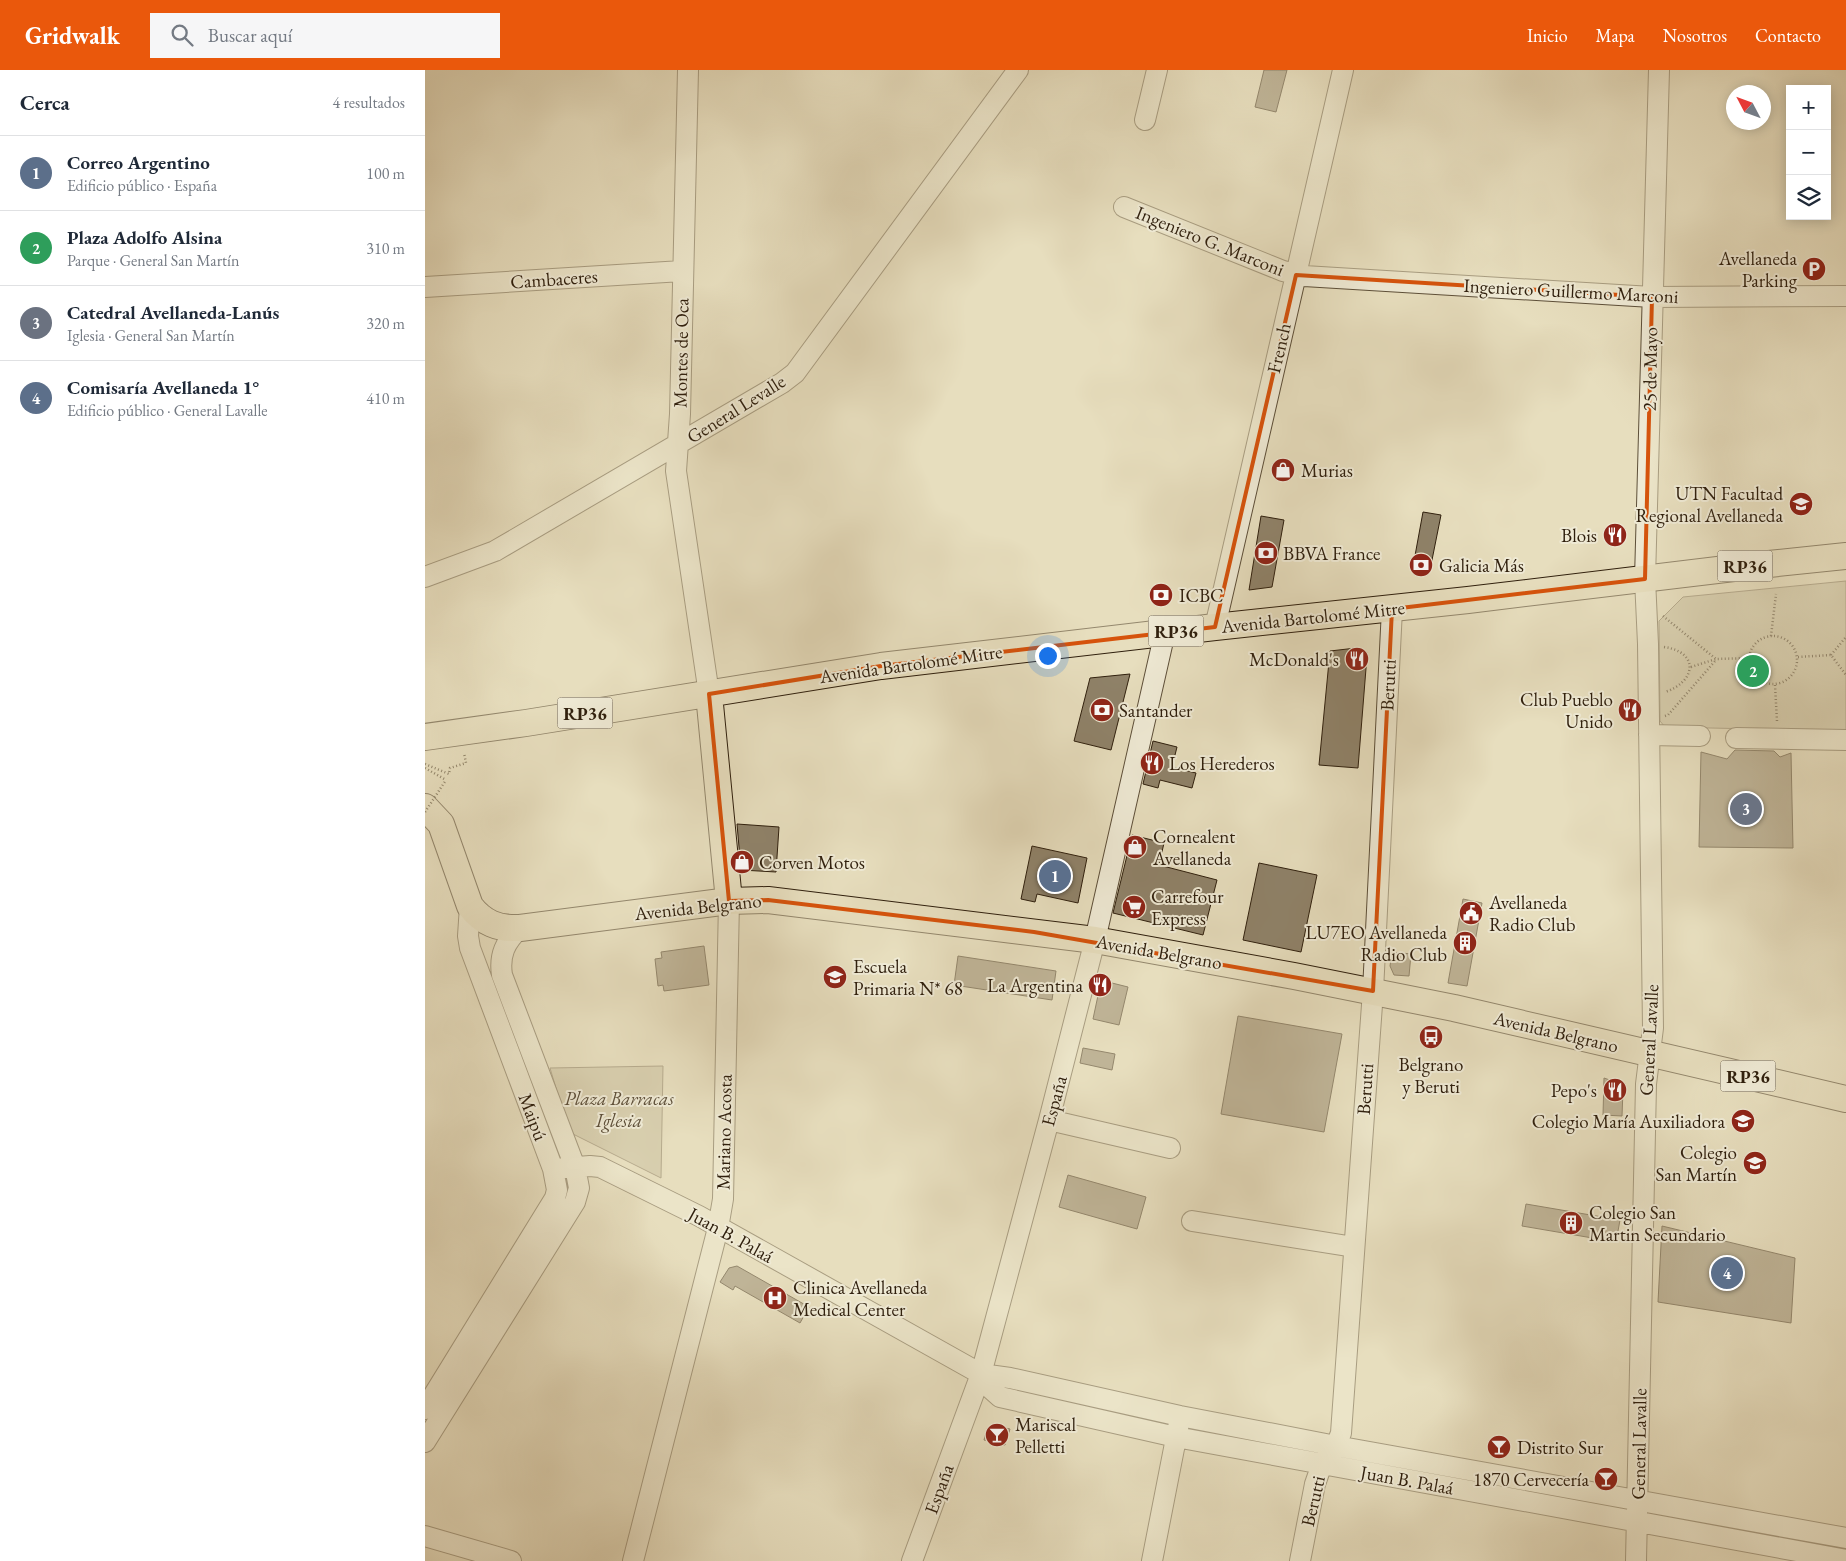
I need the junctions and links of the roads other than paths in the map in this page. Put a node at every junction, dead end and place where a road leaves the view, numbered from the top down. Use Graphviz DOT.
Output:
graph roads {
  1 [pos="688,70"];
  2 [pos="1018,70"];
  3 [pos="1157,70"];
  4 [pos="1343,70"];
  5 [pos="1659,70"];
  6 [pos="1145,120"];
  7 [pos="1124,207"];
  8 [pos="682,271"];
  9 [pos="1295,275"];
  10 [pos="425,287"];
  11 [pos="1846,296"];
  12 [pos="1652,297"];
  13 [pos="677,446"];
  14 [pos="1846,556"];
  15 [pos="425,577"];
  16 [pos="1645,578"];
  17 [pos="1392,609"];
  18 [pos="1215,627"];
  19 [pos="1165,632"];
  20 [pos="709,694"];
  21 [pos="1649,728"];
  22 [pos="1700,736"];
  23 [pos="425,737"];
  24 [pos="1736,738"];
  25 [pos="1846,740"];
  26 [pos="425,807"];
  27 [pos="729,901"];
  28 [pos="470,906"];
  29 [pos="520,928"];
  30 [pos="1095,940"];
  31 [pos="1373,991"];
  32 [pos="1649,1054"];
  33 [pos="1846,1099"];
  34 [pos="1049,1120"];
  35 [pos="1170,1148"];
  36 [pos="575,1167"];
  37 [pos="553,1169"];
  38 [pos="1192,1220"];
  39 [pos="718,1228"];
  40 [pos="1354,1247"];
  41 [pos="981,1374"];
  42 [pos="425,1409"];
  43 [pos="1180,1416"];
  44 [pos="1176,1437"];
  45 [pos="425,1442"];
  46 [pos="1335,1446"];
  47 [pos="1322,1464"];
  48 [pos="1638,1500"];
  49 [pos="1636,1522"];
  50 [pos="1779,1526"];
  51 [pos="425,1536"];
  52 [pos="1846,1538"];
  53 [pos="1776,1555"];
  54 [pos="1846,1560"];
  55 [pos="511,1561"];
  56 [pos="633,1561"];
  57 [pos="912,1561"];
  58 [pos="1152,1561"];
  59 [pos="1301,1561"];
  60 [pos="1636,1561"];
  1 -- 8 [label="street, Montes de Oca"];
  2 -- 13 [label="street, General Levalle"];
  3 -- 6 [label="street"];
  4 -- 9 [label="street, French"];
  5 -- 12 [label="street, 25 de Mayo"];
  7 -- 9 [label="street, Ingeniero G. Marconi"];
  8 -- 10 [label="street, Cambaceres"];
  8 -- 13 [label="street, Montes de Oca"];
  9 -- 12 [label="street, Ingeniero Guillermo Marconi"];
  9 -- 18 [label="street, French"];
  11 -- 12 [label="street, Ingeniero Guillermo Marconi"];
  12 -- 16 [label="street, 25 de Mayo"];
  13 -- 15 [label="street, General Levalle"];
  13 -- 20 [label="street, Montes de Oca"];
  14 -- 16 [label="main road, Avenida Bartolomé Mitre / RP36"];
  16 -- 17 [label="main road, Avenida Bartolomé Mitre / RP36"];
  16 -- 21 [label="street, General Lavalle"];
  17 -- 18 [label="main road, Avenida Bartolomé Mitre / RP36"];
  17 -- 31 [label="street, Berutti"];
  18 -- 19 [label="main road, Avenida Bartolomé Mitre / RP36"];
  19 -- 20 [label="main road, Avenida Bartolomé Mitre / RP36"];
  19 -- 30 [label="street, España"];
  20 -- 23 [label="main road, Avenida Bartolomé Mitre / RP36"];
  20 -- 27 [label="main road, Mariano Acosta"];
  21 -- 22 [label="street"];
  21 -- 32 [label="street, General Lavalle"];
  24 -- 25 [label="street"];
  26 -- 28 [label="main road, Maipú / RP36"];
  27 -- 29 [label="main road, Avenida Belgrano / RP36"];
  27 -- 30 [label="main road, Avenida Belgrano / RP36"];
  27 -- 39 [label="street, Mariano Acosta"];
  28 -- 29 [label="main road, Avenida Belgrano / RP36"];
  28 -- 37 [label="street, Maipú"];
  29 -- 36 [label="street, Maipú"];
  30 -- 31 [label="main road, Avenida Belgrano / RP36"];
  30 -- 34 [label="street, España"];
  31 -- 32 [label="main road, Avenida Belgrano / RP36"];
  31 -- 40 [label="street, Berutti"];
  32 -- 33 [label="main road, Avenida Belgrano / RP36"];
  32 -- 48 [label="street, General Lavalle"];
  34 -- 35 [label="street"];
  34 -- 41 [label="street, España"];
  36 -- 37 [label="street, Juan B. Palaá"];
  36 -- 39 [label="street, Juan B. Palaá"];
  36 -- 45 [label="street, Maipú"];
  37 -- 42 [label="street, Maipú"];
  38 -- 40 [label="street"];
  39 -- 41 [label="street, Juan B. Palaá"];
  39 -- 56 [label="street, Mariano Acosta"];
  40 -- 46 [label="street, Berutti"];
  41 -- 43 [label="street, Juan B. Palaá"];
  41 -- 44 [label="street, Juan B. Palaá"];
  41 -- 57 [label="street, España"];
  43 -- 44 [label="street"];
  43 -- 46 [label="street, Juan B. Palaá"];
  44 -- 47 [label="street, Juan B. Palaá"];
  44 -- 58 [label="street"];
  46 -- 47 [label="street, Berutti"];
  46 -- 48 [label="street, Juan B. Palaá"];
  47 -- 49 [label="street, Juan B. Palaá"];
  47 -- 59 [label="street, Berutti"];
  48 -- 49 [label="street, General Lavalle"];
  48 -- 50 [label="street, Juan B. Palaá"];
  49 -- 53 [label="street, Juan B. Palaá"];
  49 -- 60 [label="street, General Lavalle"];
  50 -- 52 [label="street, Juan B. Palaá"];
  50 -- 53 [label="street"];
  51 -- 55 [label="street"];
  53 -- 54 [label="street, Juan B. Palaá"];
}
